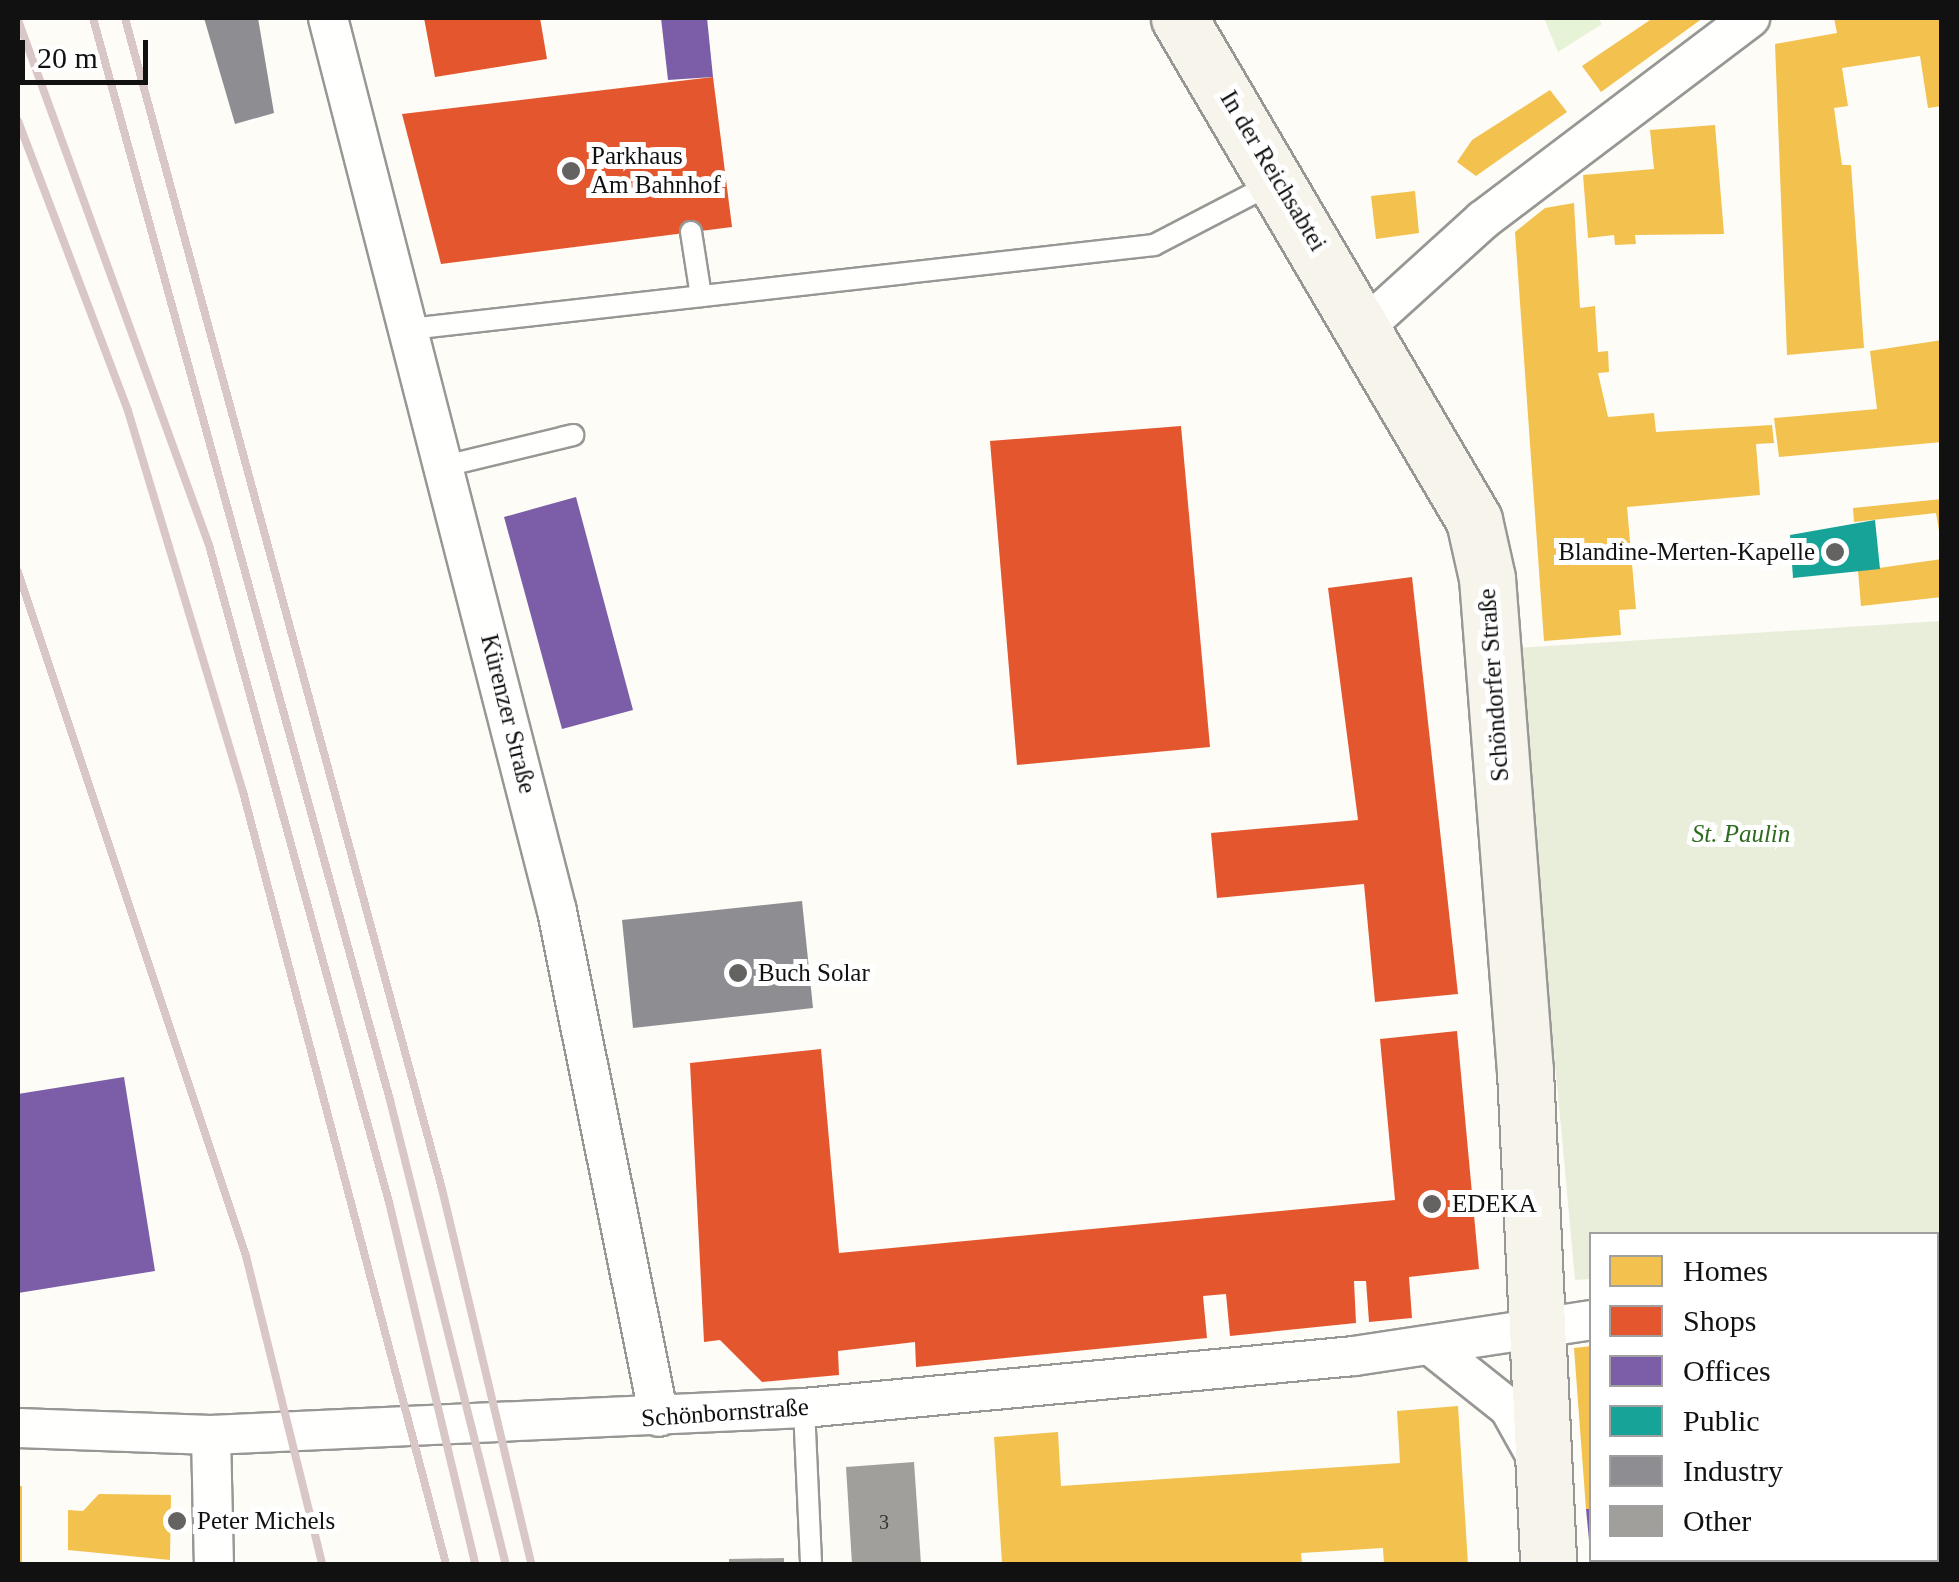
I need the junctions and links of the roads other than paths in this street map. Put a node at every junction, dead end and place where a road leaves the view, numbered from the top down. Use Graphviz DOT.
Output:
graph roads {
  1 [pos="328,18"];
  2 [pos="1179,18"];
  3 [pos="1750,18"];
  4 [pos="1280,181"];
  5 [pos="691,232"];
  6 [pos="701,296"];
  7 [pos="1366,326"];
  8 [pos="410,329"];
  9 [pos="573,435"];
  10 [pos="446,466"];
  11 [pos="1589,1321"];
  12 [pos="1532,1332"];
  13 [pos="1431,1346"];
  14 [pos="804,1408"];
  15 [pos="659,1418"];
  16 [pos="18,1428"];
  17 [pos="211,1435"];
  18 [pos="1539,1462"];
  19 [pos="214,1564"];
  20 [pos="811,1564"];
  21 [pos="1548,1564"];
  1 -- 8 [label="street, Kürenzer Straße"];
  2 -- 4 [label="main road, In der Reichsabtei"];
  3 -- 7 [label="street"];
  4 -- 6 [label="lane"];
  4 -- 7 [label="main road, In der Reichsabtei"];
  5 -- 6 [label="lane"];
  6 -- 8 [label="lane"];
  7 -- 12 [label="main road, Schöndorfer Straße"];
  8 -- 10 [label="street, Kürenzer Straße"];
  9 -- 10 [label="lane"];
  10 -- 15 [label="street, Kürenzer Straße"];
  11 -- 12 [label="street, Schönbornstraße"];
  12 -- 13 [label="street, Schönbornstraße"];
  12 -- 18 [label="main road, Schöndorfer Straße"];
  13 -- 14 [label="street, Schönbornstraße"];
  13 -- 18 [label="street"];
  14 -- 15 [label="street, Schönbornstraße"];
  14 -- 20 [label="lane"];
  15 -- 17 [label="street, Schönbornstraße"];
  16 -- 17 [label="street, Schönbornstraße"];
  17 -- 19 [label="street"];
  18 -- 21 [label="main road, Schöndorfer Straße"];
}
